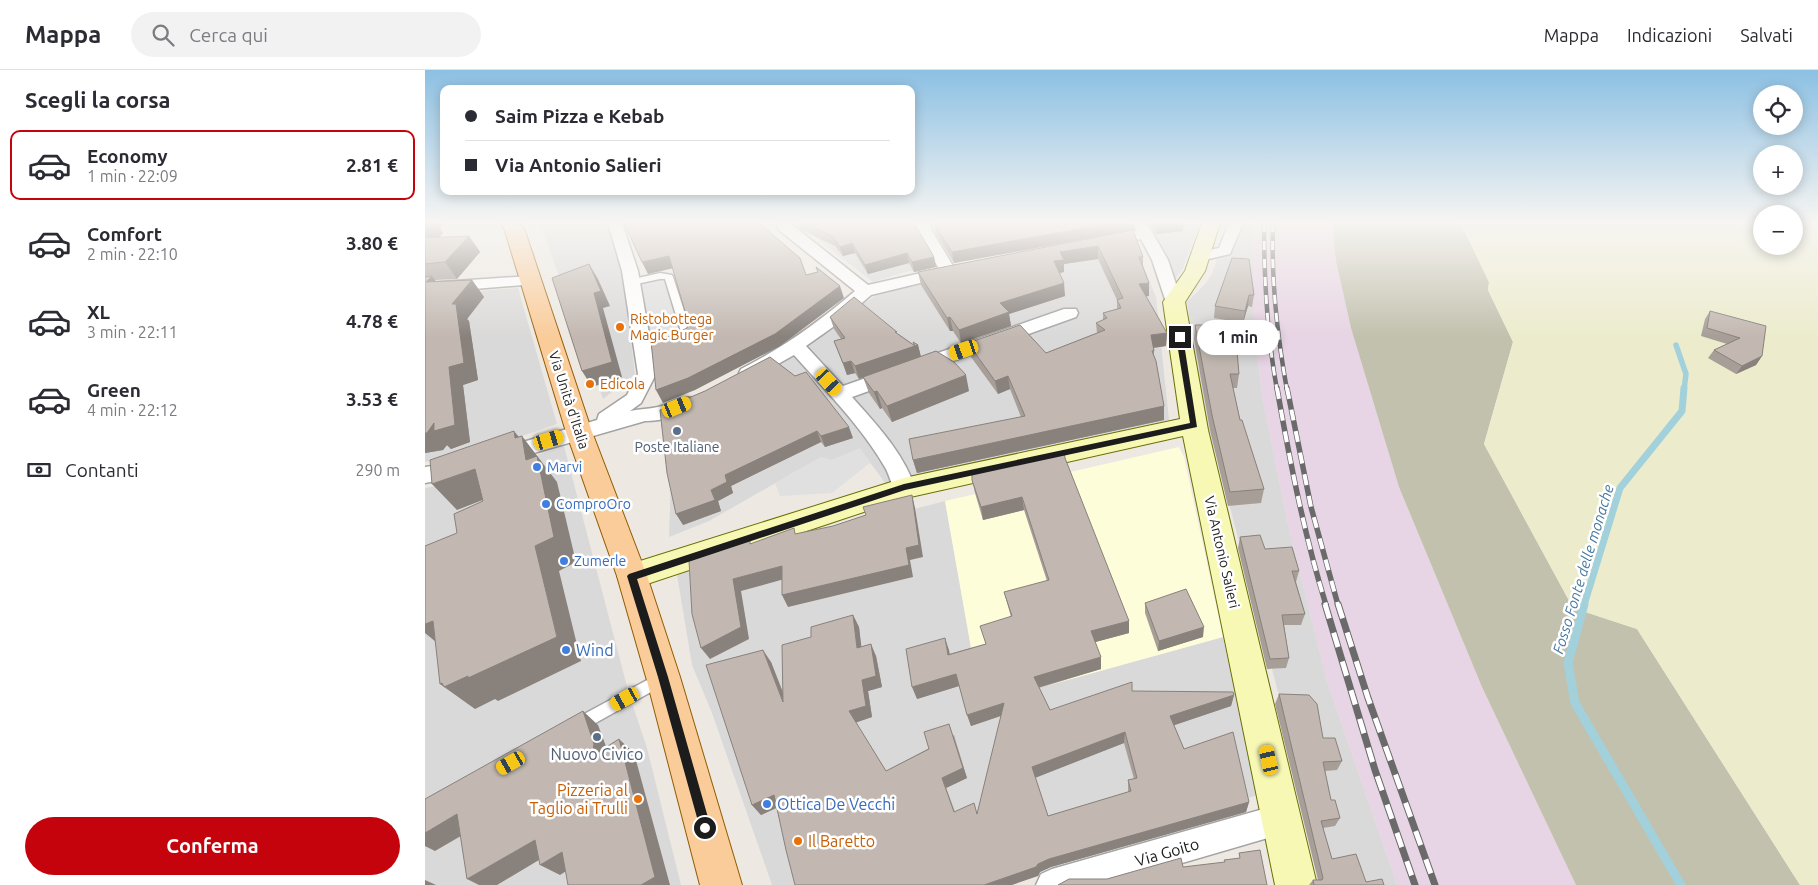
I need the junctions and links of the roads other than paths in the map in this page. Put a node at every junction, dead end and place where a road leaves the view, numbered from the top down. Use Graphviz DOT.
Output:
graph roads {
  1 [pos="524,261"];
  2 [pos="626,261"];
  3 [pos="827,261"];
  4 [pos="942,261"];
  5 [pos="1160,261"];
  6 [pos="1198,261"];
  7 [pos="965,268"];
  8 [pos="948,271"];
  9 [pos="530,281"];
  10 [pos="632,282"];
  11 [pos="425,288"];
  12 [pos="865,291"];
  13 [pos="1174,302"];
  14 [pos="1070,313"];
  15 [pos="671,344"];
  16 [pos="796,346"];
  17 [pos="733,380"];
  18 [pos="840,394"];
  19 [pos="703,396"];
  20 [pos="640,407"];
  21 [pos="1194,425"];
  22 [pos="579,432"];
  23 [pos="425,475"];
  24 [pos="904,488"];
  25 [pos="632,576"];
  26 [pos="663,677"];
  27 [pos="565,733"];
  28 [pos="1281,818"];
  29 [pos="721,885"];
  30 [pos="1052,885"];
  31 [pos="1296,885"];
  1 -- 9 [label="main road, Via Unità d'Italia"];
  2 -- 10 [label="street"];
  3 -- 12 [label="street"];
  4 -- 8 [label="street"];
  5 -- 13 [label="street, Via Antonio Salieri"];
  6 -- 13 [label="street"];
  7 -- 8 [label="street"];
  8 -- 12 [label="street"];
  9 -- 11 [label="street"];
  9 -- 22 [label="main road, Via Unità d'Italia"];
  10 -- 15 [label="lane"];
  10 -- 20 [label="street"];
  12 -- 16 [label="street"];
  13 -- 21 [label="street, Via Antonio Salieri"];
  14 -- 18 [label="street"];
  16 -- 17 [label="street"];
  16 -- 18 [label="street"];
  18 -- 24 [label="street"];
  19 -- 20 [label="street"];
  20 -- 22 [label="street"];
  21 -- 24 [label="street"];
  21 -- 28 [label="street, Via Antonio Salieri"];
  22 -- 23 [label="street"];
  22 -- 25 [label="main road, Via Unità d'Italia"];
  24 -- 25 [label="street"];
  25 -- 26 [label="main road, Via Unità d'Italia"];
  26 -- 27 [label="lane"];
  26 -- 29 [label="main road, Via Unità d'Italia"];
  28 -- 30 [label="street, Via Goito"];
  28 -- 31 [label="street, Via Antonio Salieri"];
}
